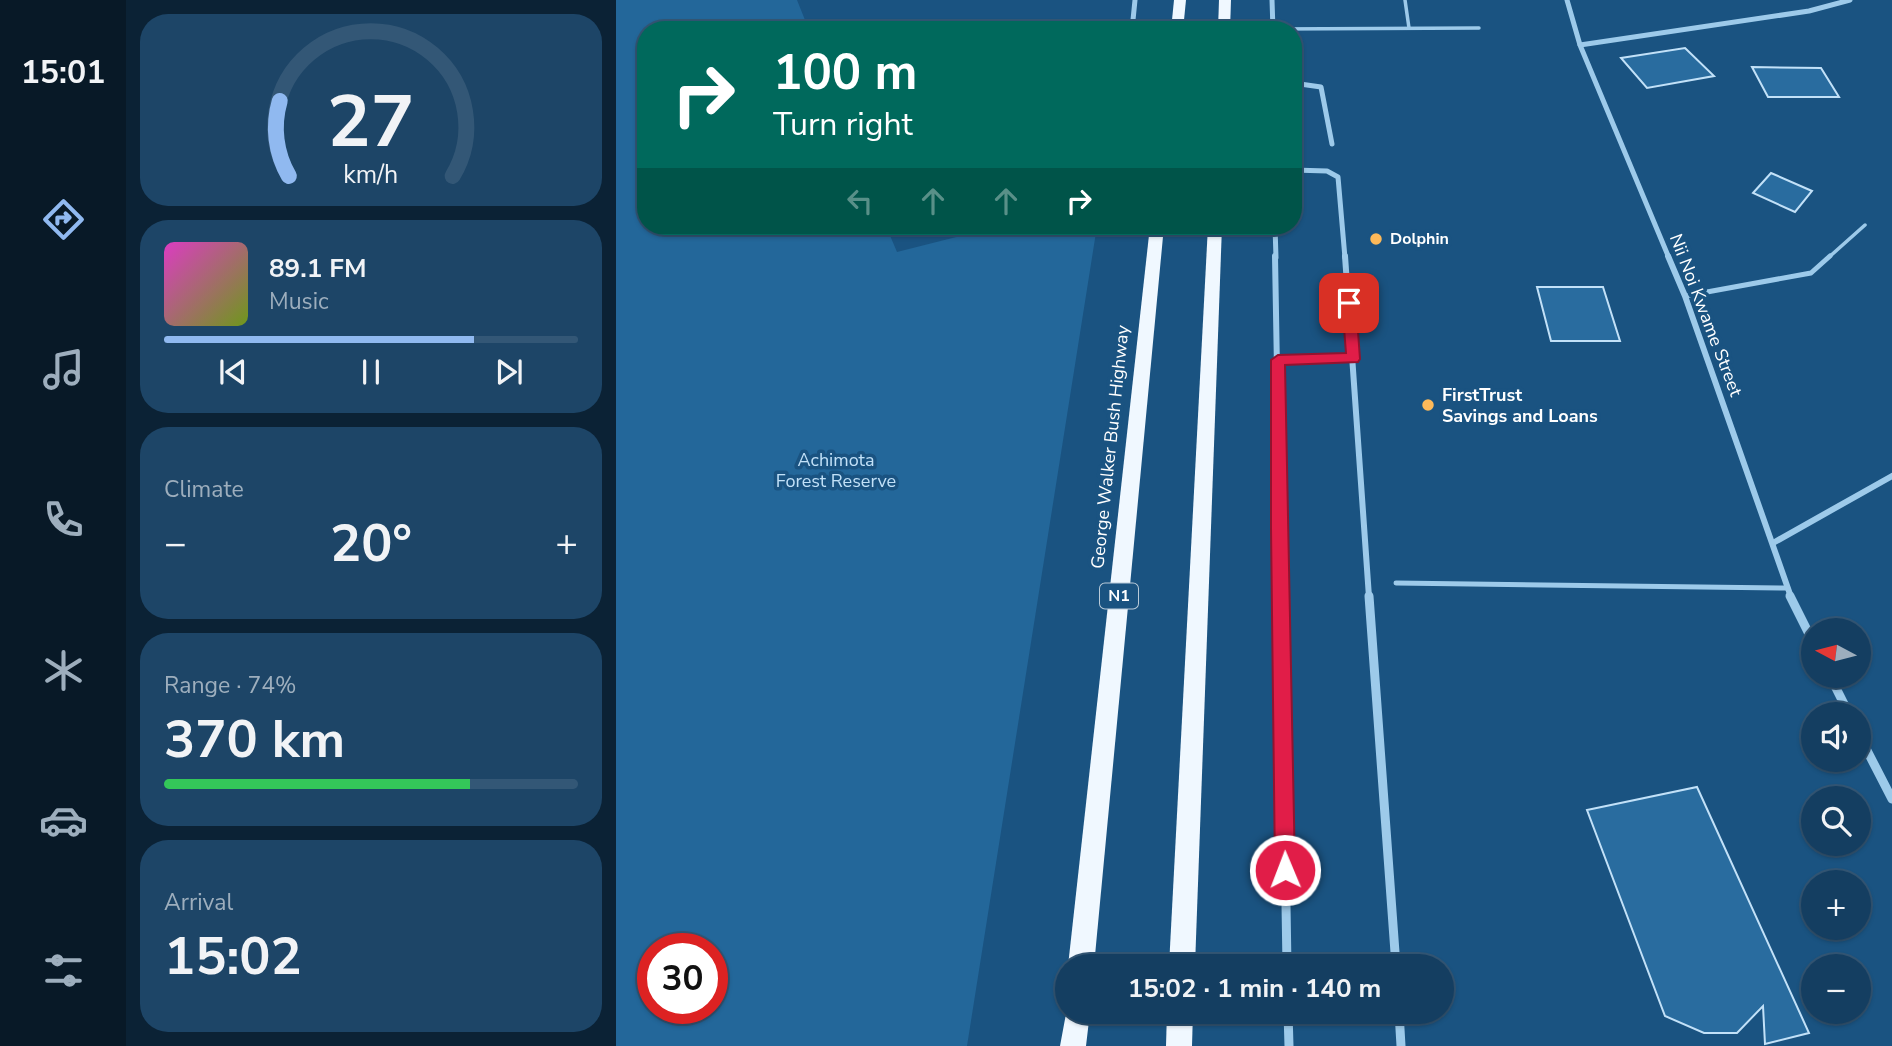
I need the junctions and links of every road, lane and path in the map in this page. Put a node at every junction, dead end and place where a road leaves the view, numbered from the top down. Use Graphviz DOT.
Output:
graph roads {
  1 [pos="1135,0"];
  2 [pos="1180,0"];
  3 [pos="1225,0"];
  4 [pos="1272,0"];
  5 [pos="1405,0"];
  6 [pos="1567,0"];
  7 [pos="1850,0"];
  8 [pos="1133,21"];
  9 [pos="1178,21"];
  10 [pos="1224,21"];
  11 [pos="1272,21"];
  12 [pos="1409,28"];
  13 [pos="1479,28"];
  14 [pos="1302,29"];
  15 [pos="1580,45"];
  16 [pos="1302,84"];
  17 [pos="1332,144"];
  18 [pos="1302,170"];
  19 [pos="1866,225"];
  20 [pos="1156,235"];
  21 [pos="1215,235"];
  22 [pos="1275,235"];
  23 [pos="1685,296"];
  24 [pos="1353,359"];
  25 [pos="1278,360"];
  26 [pos="1892,476"];
  27 [pos="1773,543"];
  28 [pos="1396,583"];
  29 [pos="1786,589"];
  30 [pos="1801,618"];
  31 [pos="1871,758"];
  32 [pos="1892,799"];
  33 [pos="1082,954"];
  34 [pos="1183,954"];
  35 [pos="1287,954"];
  36 [pos="1395,954"];
  37 [pos="1076,1024"];
  38 [pos="1180,1024"];
  39 [pos="1288,1024"];
  40 [pos="1400,1024"];
  41 [pos="1073,1046"];
  42 [pos="1179,1046"];
  43 [pos="1289,1046"];
  44 [pos="1401,1046"];
  1 -- 8 [label="street"];
  2 -- 9 [label="highway"];
  3 -- 10 [label="highway"];
  4 -- 11 [label="street"];
  5 -- 12 [label="lane"];
  6 -- 15 [label="street, Nii Noi Kwame Street"];
  7 -- 15 [label="street"];
  12 -- 13 [label="lane"];
  12 -- 14 [label="lane"];
  15 -- 23 [label="street, Nii Noi Kwame Street"];
  16 -- 17 [label="street"];
  18 -- 24 [label="street"];
  19 -- 23 [label="lane"];
  20 -- 33 [label="highway, George Walker Bush Highway / N1"];
  21 -- 34 [label="highway"];
  22 -- 25 [label="street"];
  23 -- 27 [label="street, Nii Noi Kwame Street"];
  24 -- 25 [label="street"];
  24 -- 36 [label="street"];
  25 -- 35 [label="street"];
  26 -- 27 [label="street"];
  27 -- 29 [label="street, Nii Noi Kwame Street"];
  28 -- 29 [label="lane"];
  29 -- 30 [label="street, Nii Noi Kwame Street"];
  31 -- 32 [label="street"];
  37 -- 41 [label="highway"];
  38 -- 42 [label="highway"];
  39 -- 43 [label="street"];
  40 -- 44 [label="street"];
}
